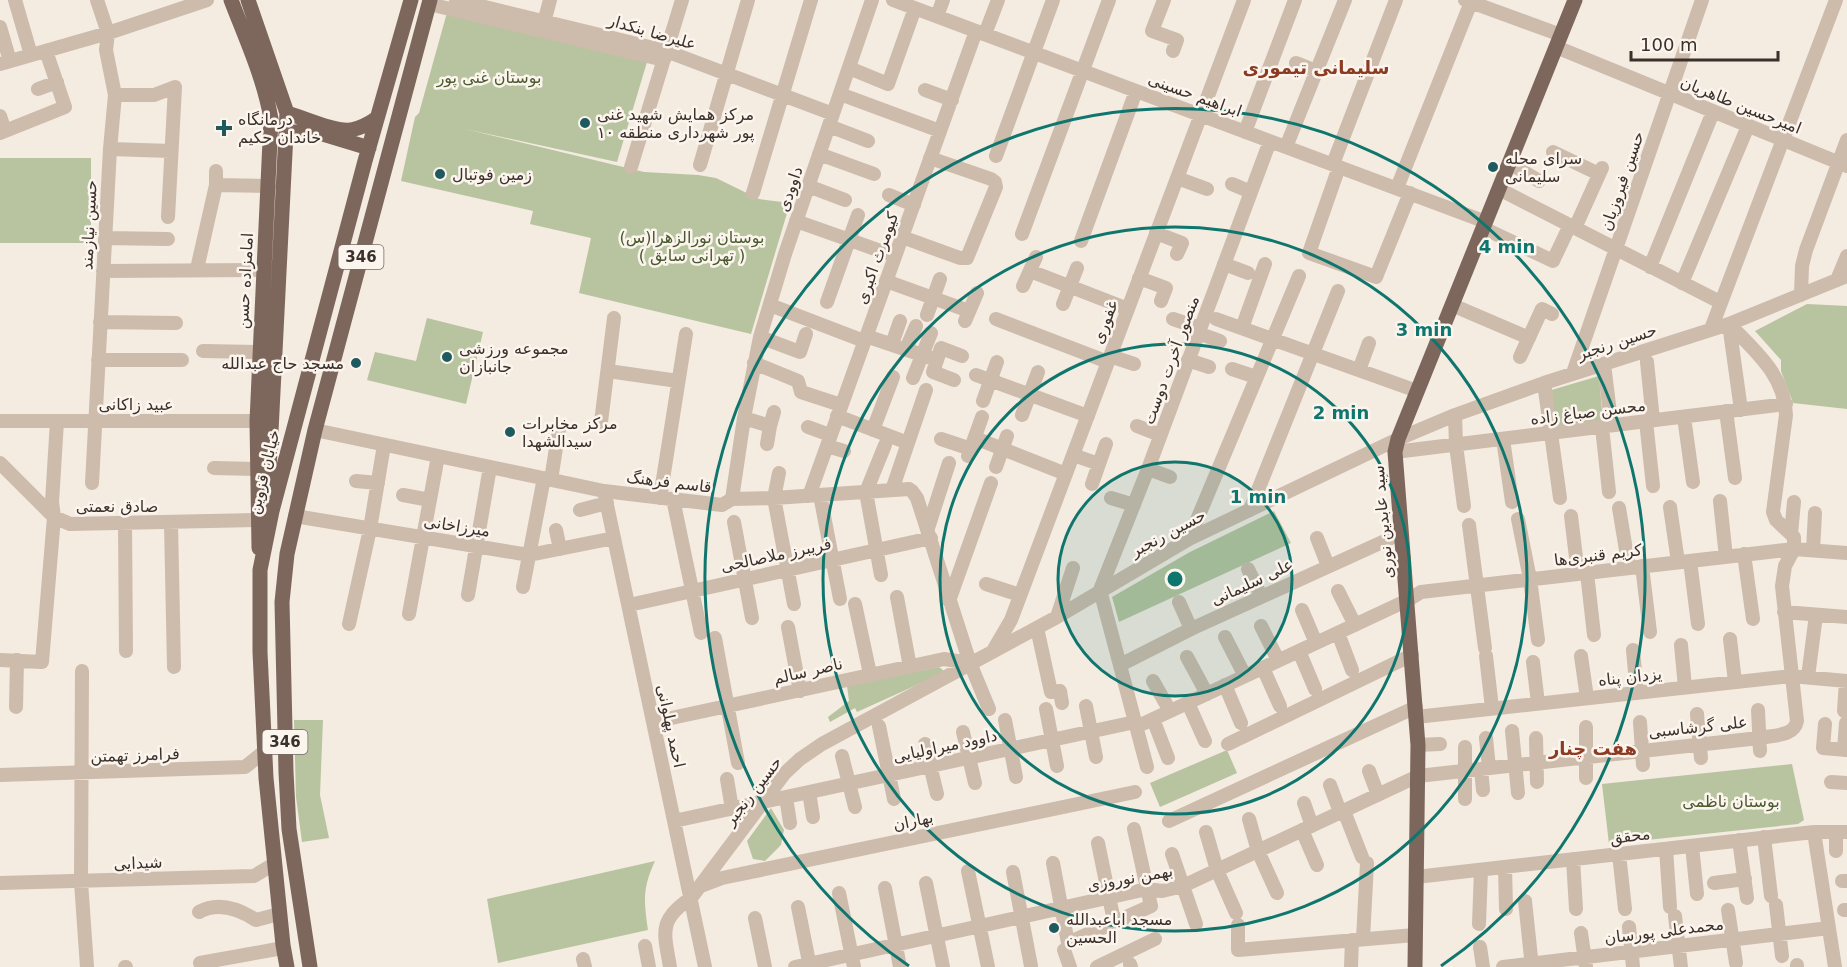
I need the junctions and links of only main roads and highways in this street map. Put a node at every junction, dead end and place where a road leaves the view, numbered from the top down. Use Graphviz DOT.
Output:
graph roads {
  1 [pos="231,0"];
  2 [pos="248,0"];
  3 [pos="411,0"];
  4 [pos="1575,0"];
  5 [pos="429,2"];
  6 [pos="287,113"];
  7 [pos="377,118"];
  8 [pos="286,140"];
  9 [pos="369,148"];
  10 [pos="272,270"];
  11 [pos="264,421"];
  12 [pos="272,511"];
  13 [pos="295,516"];
  14 [pos="260,570"];
  15 [pos="287,967"];
  16 [pos="310,967"];
  17 [pos="1415,967"];
  1 -- 10 [label="main road, امامزاده حسن"];
  2 -- 6 [label="main road, امامزاده حسن"];
  3 -- 7 [label="main road, خیابان قزوین / 346"];
  4 -- 17 [label="main road, سید عابدین نوری"];
  5 -- 13 [label="main road, 346"];
  6 -- 7 [label="main road"];
  6 -- 8 [label="main road, امامزاده حسن"];
  7 -- 9 [label="main road, خیابان قزوین / 346"];
  8 -- 9 [label="main road"];
  8 -- 10 [label="main road, امامزاده حسن"];
  9 -- 12 [label="main road, خیابان قزوین / 346"];
  10 -- 11 [label="main road, امامزاده حسن"];
  10 -- 11 [label="main road, امامزاده حسن"];
  11 -- 12 [label="main road, امامزاده حسن"];
  11 -- 14 [label="main road, امامزاده حسن"];
  12 -- 13 [label="main road"];
  12 -- 14 [label="main road, خیابان قزوین / 346"];
  13 -- 16 [label="main road, 346"];
  14 -- 15 [label="main road, خیابان قزوین / 346"];
}
